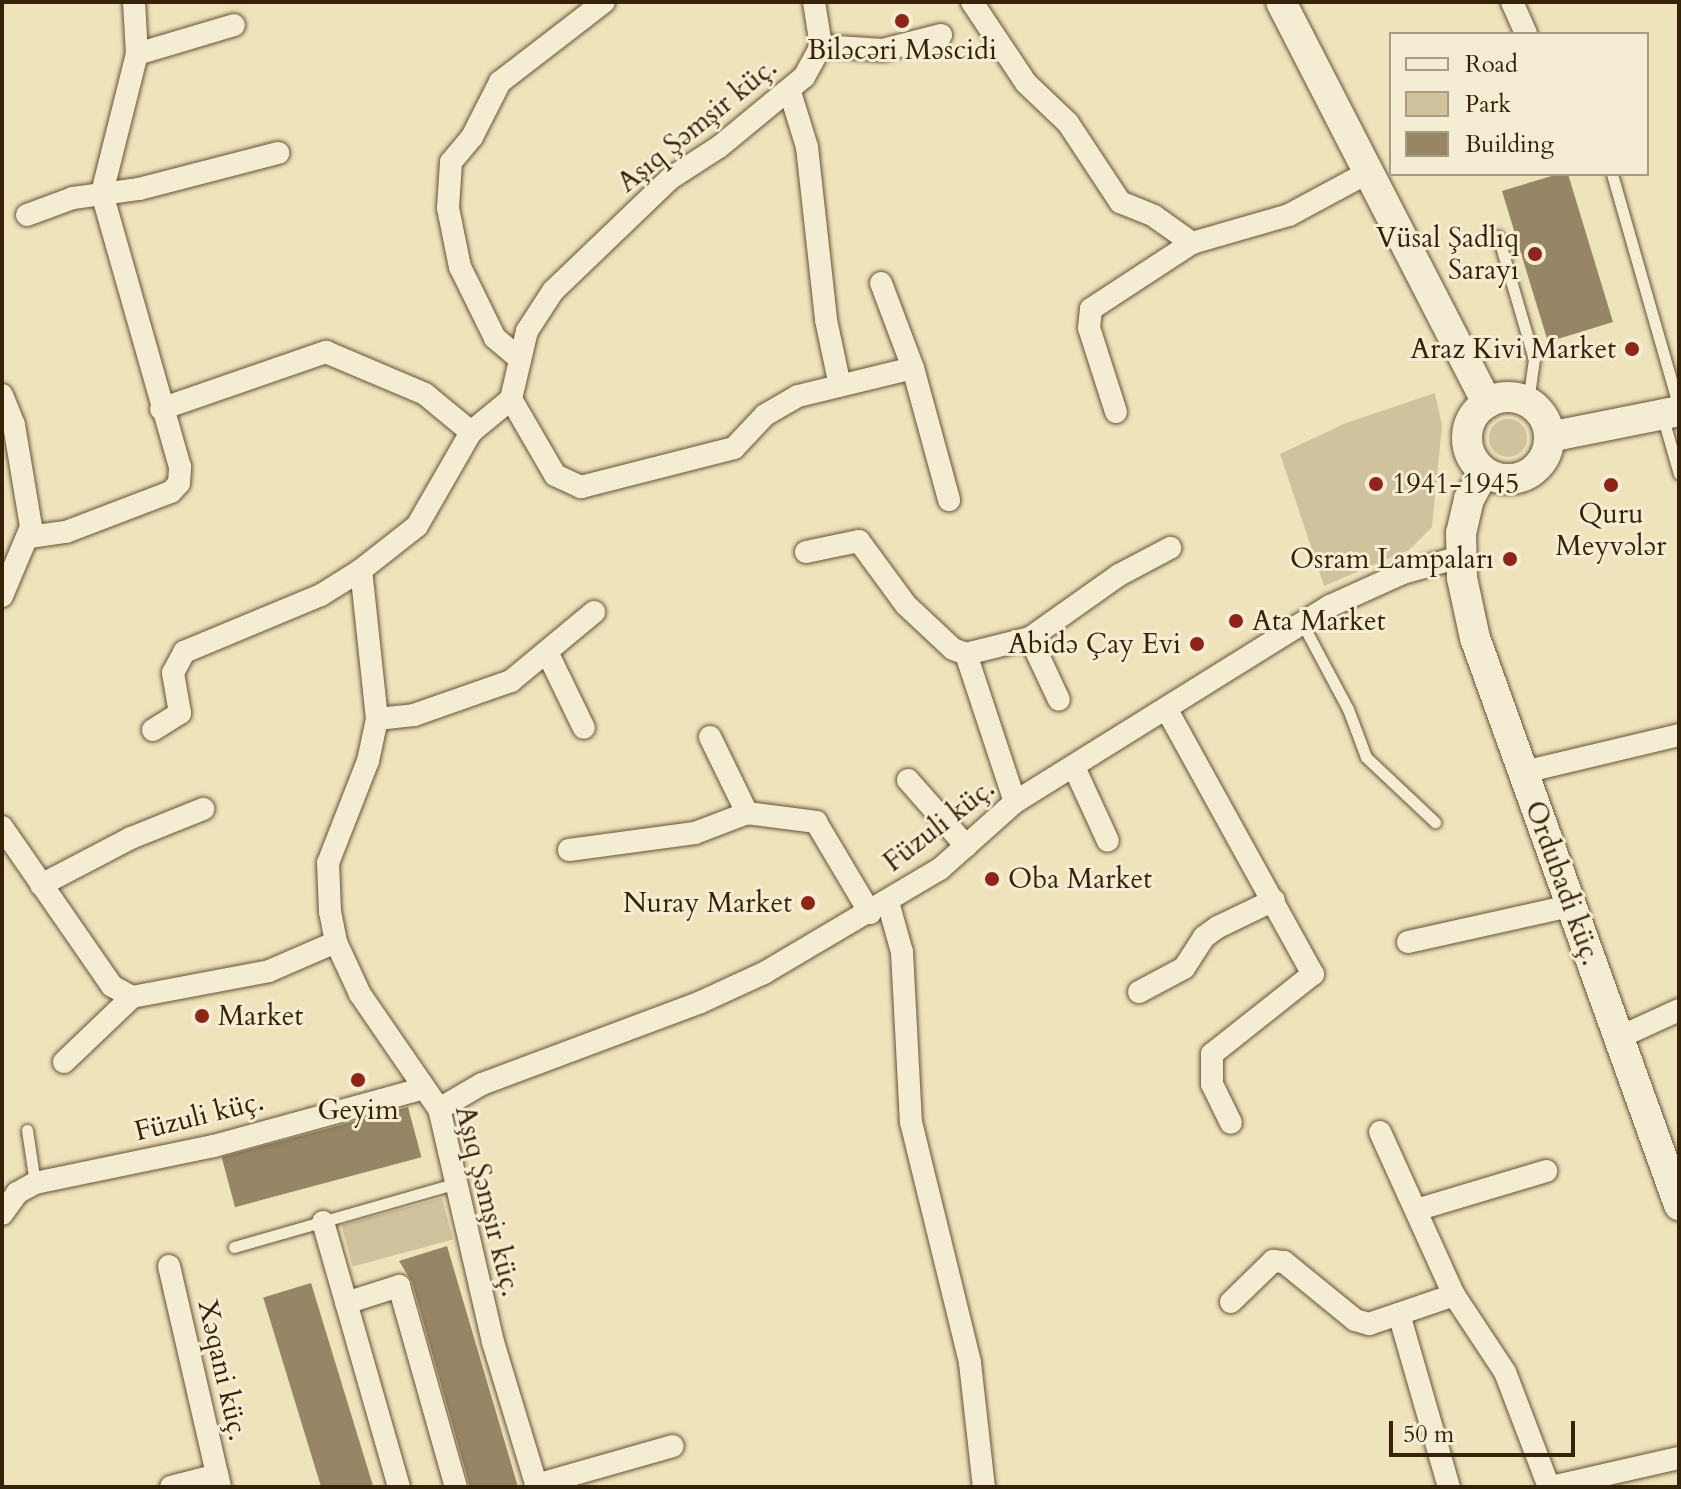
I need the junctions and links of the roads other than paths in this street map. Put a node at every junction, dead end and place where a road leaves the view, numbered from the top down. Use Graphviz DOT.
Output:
graph roads {
  1 [pos="134,2"];
  2 [pos="604,2"];
  3 [pos="814,2"];
  4 [pos="972,2"];
  5 [pos="1281,2"];
  6 [pos="1512,2"];
  7 [pos="234,25"];
  8 [pos="1525,32"];
  9 [pos="941,35"];
  10 [pos="821,46"];
  11 [pos="137,54"];
  12 [pos="790,92"];
  13 [pos="278,153"];
  14 [pos="1367,173"];
  15 [pos="1613,176"];
  16 [pos="102,193"];
  17 [pos="27,215"];
  18 [pos="1498,236"];
  19 [pos="1192,243"];
  20 [pos="881,283"];
  21 [pos="520,359"];
  22 [pos="913,368"];
  23 [pos="840,386"];
  24 [pos="2,395"];
  25 [pos="511,399"];
  26 [pos="1528,402"];
  27 [pos="1487,403"];
  28 [pos="161,409"];
  29 [pos="1673,411"];
  30 [pos="1116,412"];
  31 [pos="471,432"];
  32 [pos="1549,437"];
  33 [pos="1484,472"];
  34 [pos="1679,474"];
  35 [pos="949,500"];
  36 [pos="29,537"];
  37 [pos="1170,548"];
  38 [pos="806,552"];
  39 [pos="1460,557"];
  40 [pos="361,570"];
  41 [pos="2,596"];
  42 [pos="594,612"];
  43 [pos="1302,623"];
  44 [pos="1030,638"];
  45 [pos="548,654"];
  46 [pos="966,654"];
  47 [pos="1059,700"];
  48 [pos="1167,710"];
  49 [pos="377,719"];
  50 [pos="584,728"];
  51 [pos="153,730"];
  52 [pos="1679,735"];
  53 [pos="710,737"];
  54 [pos="1074,767"];
  55 [pos="1524,772"];
  56 [pos="908,780"];
  57 [pos="1015,802"];
  58 [pos="203,809"];
  59 [pos="747,813"];
  60 [pos="1435,822"];
  61 [pos="2,827"];
  62 [pos="1108,841"];
  63 [pos="966,846"];
  64 [pos="569,850"];
  65 [pos="41,885"];
  66 [pos="1274,900"];
  67 [pos="1571,906"];
  68 [pos="879,907"];
  69 [pos="336,942"];
  70 [pos="1408,942"];
  71 [pos="1139,992"];
  72 [pos="132,997"];
  73 [pos="1679,1010"];
  74 [pos="1618,1038"];
  75 [pos="64,1062"];
  76 [pos="421,1089"];
  77 [pos="439,1109"];
  78 [pos="1231,1123"];
  79 [pos="27,1130"];
  80 [pos="1380,1132"];
  81 [pos="1546,1171"];
  82 [pos="35,1183"];
  83 [pos="457,1183"];
  84 [pos="1679,1205"];
  85 [pos="1416,1210"];
  86 [pos="2,1214"];
  87 [pos="323,1222"];
  88 [pos="234,1247"];
  89 [pos="169,1266"];
  90 [pos="1454,1295"];
  91 [pos="1231,1302"];
  92 [pos="346,1303"];
  93 [pos="1399,1314"];
  94 [pos="673,1446"];
  95 [pos="1679,1458"];
  96 [pos="218,1481"];
  97 [pos="537,1486"];
  98 [pos="171,1487"];
  99 [pos="399,1487"];
  100 [pos="456,1487"];
  101 [pos="984,1487"];
  102 [pos="1449,1487"];
  103 [pos="1550,1487"];
  1 -- 11 [label="street"];
  2 -- 21 [label="street"];
  3 -- 10 [label="street"];
  4 -- 19 [label="street"];
  5 -- 14 [label="main road"];
  6 -- 8 [label="street"];
  7 -- 11 [label="street"];
  9 -- 10 [label="street"];
  10 -- 12 [label="street, Aşıq Şəmşir küç."];
  11 -- 16 [label="street"];
  12 -- 21 [label="street, Aşıq Şəmşir küç."];
  12 -- 23 [label="street"];
  13 -- 16 [label="street"];
  14 -- 19 [label="street"];
  14 -- 27 [label="main road"];
  15 -- 29 [label="lane"];
  16 -- 17 [label="street"];
  16 -- 28 [label="street"];
  18 -- 26 [label="lane"];
  19 -- 30 [label="street"];
  20 -- 22 [label="street"];
  21 -- 25 [label="street, Aşıq Şəmşir küç."];
  22 -- 23 [label="street"];
  22 -- 35 [label="street"];
  23 -- 25 [label="street"];
  24 -- 36 [label="street"];
  25 -- 31 [label="street"];
  26 -- 27 [label="main road"];
  26 -- 32 [label="main road"];
  27 -- 33 [label="main road"];
  28 -- 31 [label="street"];
  28 -- 36 [label="street"];
  29 -- 32 [label="main road"];
  29 -- 34 [label="lane"];
  31 -- 40 [label="street"];
  32 -- 33 [label="main road"];
  33 -- 39 [label="main road, Ordubadi küç."];
  36 -- 41 [label="street"];
  37 -- 44 [label="street"];
  38 -- 46 [label="street"];
  39 -- 43 [label="street, Füzuli küç."];
  39 -- 55 [label="main road, Ordubadi küç."];
  40 -- 49 [label="street, Aşıq Şəmşir küç."];
  40 -- 51 [label="street"];
  42 -- 45 [label="street"];
  43 -- 48 [label="street, Füzuli küç."];
  43 -- 60 [label="lane"];
  44 -- 46 [label="street"];
  44 -- 47 [label="street"];
  45 -- 49 [label="street"];
  45 -- 50 [label="street"];
  46 -- 57 [label="street"];
  48 -- 54 [label="street, Füzuli küç."];
  48 -- 66 [label="street"];
  49 -- 69 [label="street, Aşıq Şəmşir küç."];
  52 -- 55 [label="street"];
  53 -- 59 [label="street"];
  54 -- 57 [label="street, Füzuli küç."];
  54 -- 62 [label="street"];
  55 -- 67 [label="main road, Ordubadi küç."];
  56 -- 63 [label="street"];
  57 -- 63 [label="street, Füzuli küç."];
  58 -- 65 [label="street"];
  59 -- 64 [label="street"];
  59 -- 68 [label="street"];
  61 -- 65 [label="street"];
  63 -- 68 [label="street, Füzuli küç."];
  65 -- 72 [label="street"];
  66 -- 71 [label="street"];
  66 -- 78 [label="street"];
  67 -- 70 [label="street"];
  67 -- 74 [label="main road, Ordubadi küç."];
  68 -- 77 [label="street, Füzuli küç."];
  68 -- 101 [label="street"];
  69 -- 72 [label="street"];
  69 -- 76 [label="street, Aşıq Şəmşir küç."];
  72 -- 75 [label="street"];
  73 -- 74 [label="street"];
  74 -- 84 [label="main road, Ordubadi küç."];
  76 -- 77 [label="street, Aşıq Şəmşir küç."];
  76 -- 82 [label="street, Füzuli küç."];
  77 -- 83 [label="street, Aşıq Şəmşir küç."];
  79 -- 82 [label="lane"];
  80 -- 85 [label="street"];
  81 -- 85 [label="street"];
  82 -- 86 [label="street, Füzuli küç."];
  83 -- 87 [label="lane"];
  83 -- 97 [label="street, Aşıq Şəmşir küç."];
  85 -- 90 [label="street"];
  87 -- 88 [label="lane"];
  87 -- 92 [label="street"];
  89 -- 96 [label="street, Xəqani küç."];
  90 -- 93 [label="street"];
  90 -- 103 [label="street"];
  91 -- 93 [label="street"];
  92 -- 99 [label="street"];
  92 -- 100 [label="street"];
  93 -- 102 [label="street"];
  94 -- 97 [label="street"];
  95 -- 103 [label="street"];
  96 -- 98 [label="street"];
}
